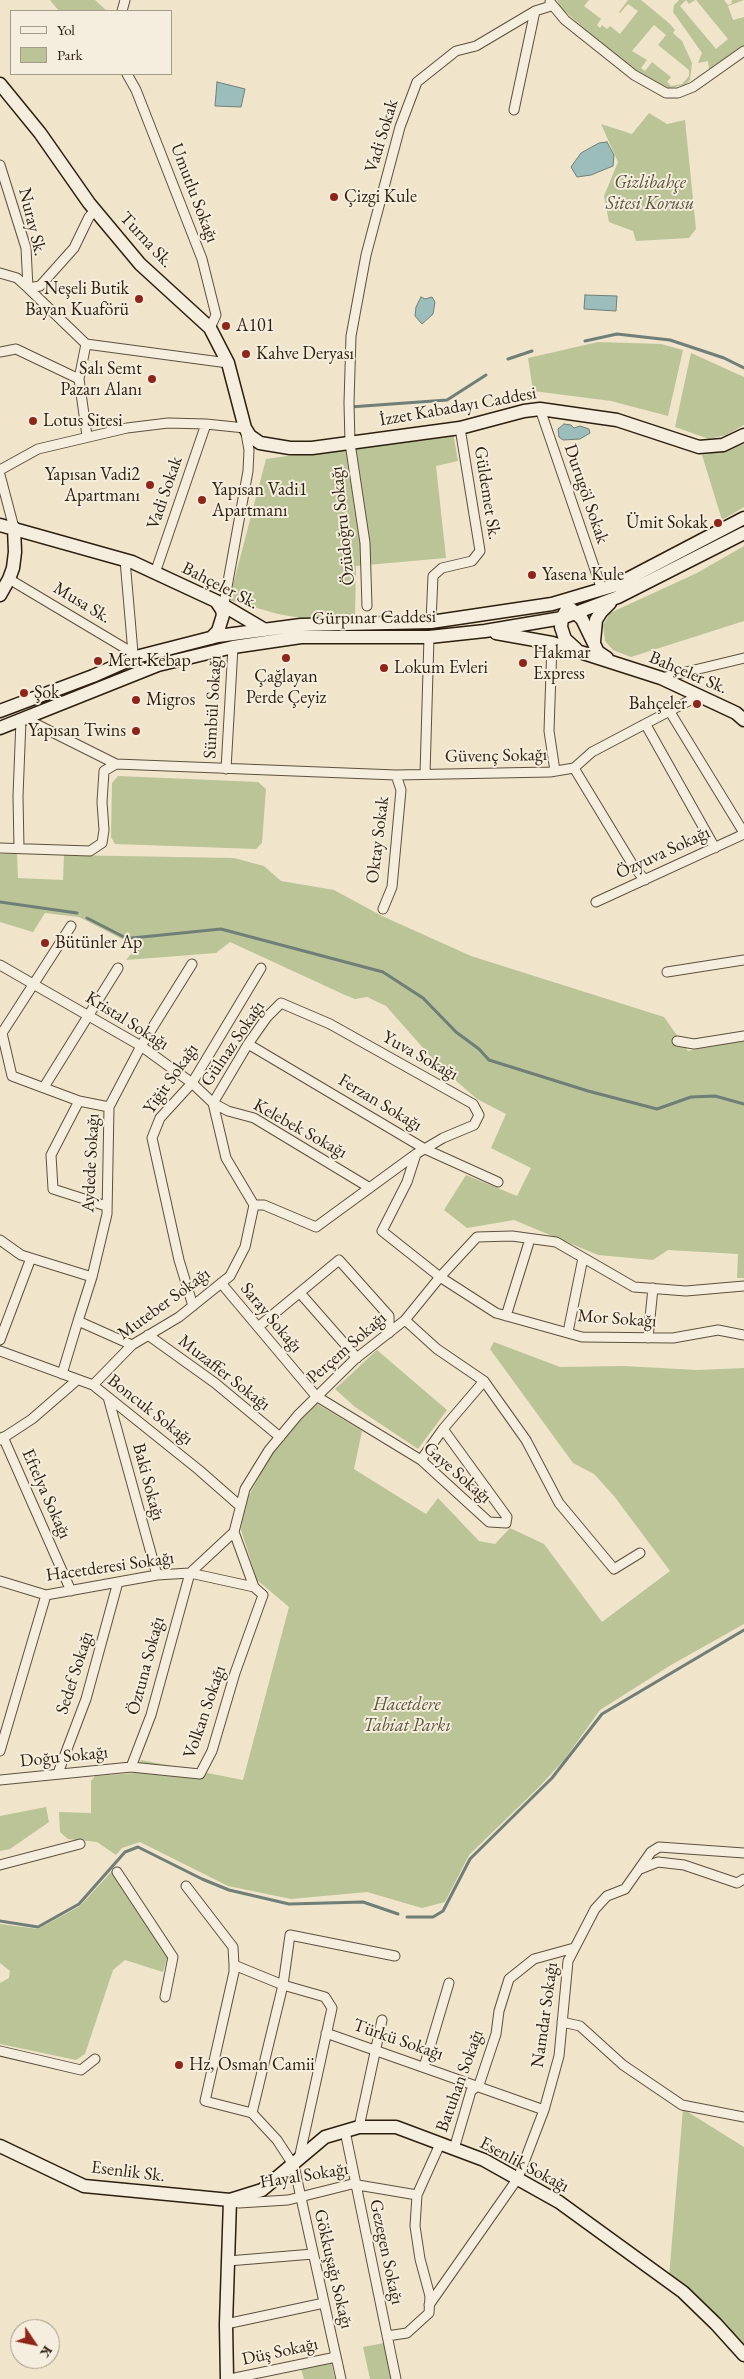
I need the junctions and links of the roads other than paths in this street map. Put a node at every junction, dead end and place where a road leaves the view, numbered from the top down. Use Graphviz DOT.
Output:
graph roads {
  1 [pos="551,3"];
  2 [pos="535,11"];
  3 [pos="744,51"];
  4 [pos="128,75"];
  5 [pos="0,84"];
  6 [pos="514,110"];
  7 [pos="0,169"];
  8 [pos="95,210"];
  9 [pos="0,273"];
  10 [pos="28,288"];
  11 [pos="210,328"];
  12 [pos="86,344"];
  13 [pos="0,352"];
  14 [pos="228,363"];
  15 [pos="79,379"];
  16 [pos="540,409"];
  17 [pos="206,424"];
  18 [pos="245,428"];
  19 [pos="460,428"];
  20 [pos="744,435"];
  21 [pos="87,436"];
  22 [pos="350,443"];
  23 [pos="0,470"];
  24 [pos="0,475"];
  25 [pos="744,518"];
  26 [pos="0,525"];
  27 [pos="14,528"];
  28 [pos="744,533"];
  29 [pos="125,560"];
  30 [pos="155,573"];
  31 [pos="9,579"];
  32 [pos="602,590"];
  33 [pos="0,593"];
  34 [pos="618,597"];
  35 [pos="552,604"];
  36 [pos="367,606"];
  37 [pos="220,607"];
  38 [pos="569,613"];
  39 [pos="431,622"];
  40 [pos="265,630"];
  41 [pos="485,631"];
  42 [pos="429,637"];
  43 [pos="211,638"];
  44 [pos="552,643"];
  45 [pos="233,647"];
  46 [pos="595,647"];
  47 [pos="582,653"];
  48 [pos="135,655"];
  49 [pos="744,658"];
  50 [pos="616,664"];
  51 [pos="661,678"];
  52 [pos="700,695"];
  53 [pos="4,707"];
  54 [pos="670,712"];
  55 [pos="741,714"];
  56 [pos="26,718"];
  57 [pos="646,725"];
  58 [pos="0,728"];
  59 [pos="116,764"];
  60 [pos="574,768"];
  61 [pos="226,769"];
  62 [pos="555,771"];
  63 [pos="425,774"];
  64 [pos="396,775"];
  65 [pos="744,833"];
  66 [pos="0,848"];
  67 [pos="19,848"];
  68 [pos="715,848"];
  69 [pos="645,880"];
  70 [pos="596,902"];
  71 [pos="382,909"];
  72 [pos="71,926"];
  73 [pos="744,960"];
  74 [pos="192,964"];
  75 [pos="0,966"];
  76 [pos="118,968"];
  77 [pos="261,968"];
  78 [pos="667,972"];
  79 [pos="32,984"];
  80 [pos="281,1003"];
  81 [pos="88,1016"];
  82 [pos="1,1032"];
  83 [pos="744,1036"];
  84 [pos="677,1040"];
  85 [pos="248,1044"];
  86 [pos="141,1046"];
  87 [pos="192,1083"];
  88 [pos="44,1087"];
  89 [pos="79,1101"];
  90 [pos="213,1103"];
  91 [pos="109,1108"];
  92 [pos="425,1149"];
  93 [pos="416,1154"];
  94 [pos="498,1182"];
  95 [pos="370,1188"];
  96 [pos="254,1205"];
  97 [pos="106,1206"];
  98 [pos="530,1239"];
  99 [pos="0,1240"];
  100 [pos="31,1258"];
  101 [pos="584,1258"];
  102 [pos="92,1277"];
  103 [pos="440,1277"];
  104 [pos="221,1283"];
  105 [pos="744,1286"];
  106 [pos="653,1288"];
  107 [pos="300,1294"];
  108 [pos="193,1306"];
  109 [pos="506,1316"];
  110 [pos="405,1320"];
  111 [pos="78,1321"];
  112 [pos="258,1327"];
  113 [pos="568,1332"];
  114 [pos="389,1333"];
  115 [pos="148,1335"];
  116 [pos="744,1335"];
  117 [pos="648,1338"];
  118 [pos="0,1340"];
  119 [pos="132,1345"];
  120 [pos="0,1351"];
  121 [pos="357,1358"];
  122 [pos="62,1374"];
  123 [pos="77,1380"];
  124 [pos="484,1381"];
  125 [pos="93,1385"];
  126 [pos="316,1396"];
  127 [pos="108,1397"];
  128 [pos="443,1429"];
  129 [pos="280,1437"];
  130 [pos="2,1439"];
  131 [pos="422,1460"];
  132 [pos="240,1506"];
  133 [pos="234,1532"];
  134 [pos="640,1553"];
  135 [pos="190,1573"];
  136 [pos="156,1575"];
  137 [pos="0,1581"];
  138 [pos="118,1582"];
  139 [pos="254,1587"];
  140 [pos="71,1591"];
  141 [pos="46,1596"];
  142 [pos="0,1751"];
  143 [pos="131,1767"];
  144 [pos="58,1773"];
  145 [pos="0,1780"];
  146 [pos="80,1844"];
  147 [pos="744,1853"];
  148 [pos="0,1864"];
  149 [pos="640,1869"];
  150 [pos="117,1872"];
  151 [pos="744,1879"];
  152 [pos="186,1886"];
  153 [pos="574,1948"];
  154 [pos="396,1956"];
  155 [pos="234,1965"];
  156 [pos="449,1983"];
  157 [pos="283,1985"];
  158 [pos="164,1997"];
  159 [pos="382,2020"];
  160 [pos="562,2022"];
  161 [pos="326,2033"];
  162 [pos="376,2050"];
  163 [pos="0,2051"];
  164 [pos="95,2059"];
  165 [pos="424,2067"];
  166 [pos="479,2086"];
  167 [pos="544,2110"];
  168 [pos="252,2113"];
  169 [pos="744,2117"];
  170 [pos="359,2128"];
  171 [pos="345,2131"];
  172 [pos="440,2144"];
  173 [pos="0,2146"];
  174 [pos="454,2149"];
  175 [pos="297,2162"];
  176 [pos="518,2178"];
  177 [pos="356,2185"];
  178 [pos="417,2195"];
  179 [pos="301,2197"];
  180 [pos="230,2200"];
  181 [pos="313,2254"];
  182 [pos="228,2261"];
  183 [pos="324,2303"];
  184 [pos="429,2306"];
  185 [pos="226,2324"];
  186 [pos="387,2336"];
  187 [pos="744,2355"];
  188 [pos="336,2357"];
  189 [pos="273,2375"];
  190 [pos="229,2379"];
  191 [pos="341,2379"];
  192 [pos="396,2379"];
  1 -- 2 [label="street, Vadi Sokak"];
  1 -- 3 [label="street"];
  2 -- 6 [label="street"];
  2 -- 22 [label="street, Vadi Sokak"];
  4 -- 11 [label="street, Umutlu Sokağı"];
  5 -- 8 [label="street, Turna Sk."];
  7 -- 10 [label="street, Nuray Sk."];
  8 -- 10 [label="street"];
  8 -- 11 [label="street, Turna Sk."];
  9 -- 10 [label="street"];
  10 -- 12 [label="street"];
  11 -- 14 [label="street, Turna Sk."];
  12 -- 14 [label="street"];
  12 -- 15 [label="street"];
  13 -- 15 [label="street"];
  14 -- 18 [label="street, Turna Sk."];
  15 -- 21 [label="street"];
  16 -- 19 [label="street, İzzet Kabadayı Caddesi"];
  16 -- 20 [label="street, İzzet Kabadayı Caddesi"];
  16 -- 32 [label="street, Durugöl Sokak"];
  17 -- 18 [label="street"];
  17 -- 21 [label="street"];
  17 -- 30 [label="street, Vadi Sokak"];
  18 -- 22 [label="street, İzzet Kabadayı Caddesi"];
  18 -- 37 [label="street"];
  19 -- 22 [label="street, İzzet Kabadayı Caddesi"];
  19 -- 39 [label="street, Güldemet Sk."];
  21 -- 23 [label="street"];
  22 -- 36 [label="street, Özüdoğru Sokağı"];
  24 -- 27 [label="street"];
  25 -- 32 [label="street, Gürpınar Caddesi"];
  26 -- 27 [label="street, Bahçeler Sk."];
  27 -- 29 [label="street, Bahçeler Sk."];
  27 -- 31 [label="street"];
  28 -- 34 [label="street, Gürpınar Caddesi"];
  29 -- 30 [label="street, Bahçeler Sk."];
  29 -- 48 [label="street"];
  30 -- 37 [label="street, Bahçeler Sk."];
  31 -- 33 [label="street"];
  31 -- 48 [label="street, Musa Sk."];
  32 -- 35 [label="street, Gürpınar Caddesi"];
  32 -- 38 [label="street"];
  34 -- 38 [label="street, Gürpınar Caddesi"];
  34 -- 46 [label="street"];
  35 -- 38 [label="street"];
  35 -- 39 [label="street, Gürpınar Caddesi"];
  37 -- 40 [label="street, Bahçeler Sk."];
  37 -- 43 [label="street"];
  38 -- 41 [label="street, Gürpınar Caddesi"];
  38 -- 46 [label="street"];
  38 -- 47 [label="street"];
  39 -- 40 [label="street, Bahçeler Sk."];
  40 -- 43 [label="street"];
  41 -- 42 [label="street, Gürpınar Caddesi"];
  41 -- 44 [label="street, Bahçeler Sk."];
  42 -- 45 [label="street, Gürpınar Caddesi"];
  42 -- 63 [label="street"];
  43 -- 48 [label="street"];
  44 -- 47 [label="street, Bahçeler Sk."];
  44 -- 62 [label="street"];
  45 -- 56 [label="street, Gürpınar Caddesi"];
  45 -- 61 [label="street, Sümbül Sokağı"];
  46 -- 50 [label="street"];
  47 -- 50 [label="street, Bahçeler Sk."];
  48 -- 53 [label="street"];
  49 -- 51 [label="street"];
  50 -- 51 [label="street, Bahçeler Sk."];
  51 -- 52 [label="street, Bahçeler Sk."];
  52 -- 54 [label="street"];
  52 -- 55 [label="street, Bahçeler Sk."];
  54 -- 57 [label="street"];
  54 -- 65 [label="street"];
  56 -- 58 [label="street, Gürpınar Caddesi"];
  56 -- 59 [label="street"];
  56 -- 67 [label="street"];
  57 -- 60 [label="street"];
  57 -- 68 [label="street"];
  59 -- 61 [label="street, Güvenç Sokağı"];
  59 -- 67 [label="street"];
  60 -- 62 [label="street, Güvenç Sokağı"];
  60 -- 69 [label="street"];
  61 -- 64 [label="street, Güvenç Sokağı"];
  62 -- 63 [label="street, Güvenç Sokağı"];
  63 -- 64 [label="street, Güvenç Sokağı"];
  64 -- 71 [label="street, Oktay Sokak"];
  65 -- 68 [label="street, Özyuva Sokağı"];
  66 -- 67 [label="street"];
  68 -- 69 [label="street, Özyuva Sokağı"];
  69 -- 70 [label="street, Özyuva Sokağı"];
  72 -- 79 [label="street"];
  73 -- 78 [label="street"];
  74 -- 86 [label="street, Aydede Sokağı"];
  75 -- 79 [label="street, Kristal Sokağı"];
  76 -- 81 [label="street"];
  77 -- 87 [label="street, Yiğit Sokağı"];
  79 -- 81 [label="street, Kristal Sokağı"];
  79 -- 82 [label="street"];
  80 -- 85 [label="street, Gülnaz Sokağı"];
  80 -- 92 [label="street, Yuva Sokağı"];
  81 -- 86 [label="street, Kristal Sokağı"];
  81 -- 88 [label="street"];
  82 -- 88 [label="street"];
  83 -- 84 [label="street"];
  85 -- 90 [label="street, Gülnaz Sokağı"];
  85 -- 92 [label="street, Ferzan Sokağı"];
  86 -- 87 [label="street, Kristal Sokağı"];
  86 -- 91 [label="street, Aydede Sokağı"];
  87 -- 90 [label="street, Kristal Sokağı"];
  87 -- 108 [label="street, Yiğit Sokağı"];
  88 -- 89 [label="street"];
  89 -- 91 [label="street"];
  89 -- 97 [label="street"];
  90 -- 95 [label="street, Kelebek Sokağı"];
  90 -- 96 [label="street"];
  91 -- 97 [label="street, Aydede Sokağı"];
  92 -- 93 [label="street"];
  92 -- 94 [label="street, Ferzan Sokağı"];
  93 -- 95 [label="street"];
  93 -- 103 [label="street"];
  95 -- 96 [label="street"];
  96 -- 104 [label="street, Muteber Sokağı"];
  97 -- 102 [label="street, Aydede Sokağı"];
  98 -- 101 [label="street, Perçem Sokağı"];
  98 -- 103 [label="street, Perçem Sokağı"];
  98 -- 109 [label="street"];
  99 -- 100 [label="street"];
  100 -- 102 [label="street"];
  100 -- 118 [label="street"];
  101 -- 106 [label="street, Perçem Sokağı"];
  101 -- 113 [label="street"];
  102 -- 111 [label="street, Aydede Sokağı"];
  103 -- 109 [label="street, Mor Sokağı"];
  103 -- 110 [label="street, Perçem Sokağı"];
  104 -- 108 [label="street, Muteber Sokağı"];
  104 -- 112 [label="street, Saray Sokağı"];
  105 -- 106 [label="street, Perçem Sokağı"];
  106 -- 117 [label="street"];
  107 -- 112 [label="street"];
  107 -- 114 [label="street"];
  107 -- 121 [label="street"];
  108 -- 115 [label="street, Muteber Sokağı"];
  109 -- 113 [label="street, Mor Sokağı"];
  110 -- 114 [label="street, Perçem Sokağı"];
  110 -- 124 [label="street"];
  111 -- 119 [label="street"];
  111 -- 122 [label="street, Aydede Sokağı"];
  112 -- 126 [label="street, Saray Sokağı"];
  113 -- 117 [label="street, Mor Sokağı"];
  114 -- 121 [label="street, Perçem Sokağı"];
  115 -- 119 [label="street, Muteber Sokağı"];
  115 -- 129 [label="street, Muzaffer Sokağı"];
  116 -- 117 [label="street, Mor Sokağı"];
  119 -- 125 [label="street, Muteber Sokağı"];
  120 -- 122 [label="street, Boncuk Sokağı"];
  121 -- 126 [label="street, Perçem Sokağı"];
  122 -- 123 [label="street, Boncuk Sokağı"];
  123 -- 125 [label="street, Boncuk Sokağı"];
  123 -- 130 [label="street"];
  124 -- 128 [label="street"];
  124 -- 134 [label="street"];
  125 -- 127 [label="street, Boncuk Sokağı"];
  126 -- 129 [label="street, Perçem Sokağı"];
  126 -- 131 [label="street, Gaye Sokağı"];
  127 -- 132 [label="street, Boncuk Sokağı"];
  127 -- 136 [label="street, Baki Sokağı"];
  128 -- 131 [label="street"];
  128 -- 131 [label="street, Gaye Sokağı"];
  129 -- 132 [label="street, Perçem Sokağı"];
  130 -- 140 [label="street, Eftelya Sokağı"];
  132 -- 133 [label="street, Perçem Sokağı"];
  133 -- 135 [label="street"];
  133 -- 139 [label="street"];
  135 -- 136 [label="street, Hacetderesi Sokağı"];
  135 -- 139 [label="street, Hacetderesi Sokağı"];
  135 -- 143 [label="street, Öztuna Sokağı"];
  136 -- 138 [label="street, Hacetderesi Sokağı"];
  137 -- 141 [label="street, Hacetderesi Sokağı"];
  138 -- 140 [label="street, Hacetderesi Sokağı"];
  138 -- 144 [label="street, Sedef Sokağı"];
  139 -- 143 [label="street, Volkan Sokağı"];
  140 -- 141 [label="street, Hacetderesi Sokağı"];
  141 -- 142 [label="street"];
  143 -- 144 [label="street, Doğu Sokağı"];
  144 -- 145 [label="street, Doğu Sokağı"];
  146 -- 148 [label="street"];
  147 -- 149 [label="street, Namdar Sokağı"];
  149 -- 151 [label="street"];
  149 -- 153 [label="street, Namdar Sokağı"];
  150 -- 158 [label="street"];
  152 -- 155 [label="street"];
  153 -- 160 [label="street, Namdar Sokağı"];
  153 -- 166 [label="street, Batuhan Sokağı"];
  154 -- 157 [label="street"];
  155 -- 157 [label="street"];
  155 -- 168 [label="street"];
  156 -- 165 [label="street"];
  157 -- 161 [label="street"];
  157 -- 168 [label="street"];
  159 -- 162 [label="street"];
  160 -- 167 [label="street, Namdar Sokağı"];
  160 -- 169 [label="street"];
  161 -- 162 [label="street, Türkü Sokağı"];
  161 -- 175 [label="street"];
  162 -- 165 [label="street, Türkü Sokağı"];
  162 -- 170 [label="street"];
  163 -- 164 [label="street"];
  165 -- 166 [label="street, Türkü Sokağı"];
  166 -- 167 [label="street, Türkü Sokağı"];
  166 -- 174 [label="street, Batuhan Sokağı"];
  167 -- 176 [label="street, Namdar Sokağı"];
  168 -- 175 [label="street"];
  170 -- 171 [label="street, Esenlik Sokağı"];
  170 -- 172 [label="street, Esenlik Sokağı"];
  171 -- 175 [label="street, Esenlik Sokağı"];
  171 -- 177 [label="street, Gezegen Sokağı"];
  172 -- 174 [label="street, Esenlik Sokağı"];
  172 -- 178 [label="street"];
  173 -- 180 [label="street, Esenlik Sk."];
  174 -- 176 [label="street, Esenlik Sokağı"];
  175 -- 179 [label="street, Gökkuşağı Sokağı"];
  175 -- 180 [label="street, Esenlik Sokağı"];
  176 -- 184 [label="street, Namdar Sokağı"];
  176 -- 187 [label="street, Esenlik Sokağı"];
  177 -- 178 [label="street, Hayal Sokağı"];
  177 -- 179 [label="street, Hayal Sokağı"];
  177 -- 186 [label="street, Gezegen Sokağı"];
  178 -- 184 [label="street"];
  179 -- 180 [label="street, Hayal Sokağı"];
  179 -- 181 [label="street, Gökkuşağı Sokağı"];
  180 -- 182 [label="street"];
  181 -- 182 [label="street"];
  181 -- 183 [label="street, Gökkuşağı Sokağı"];
  182 -- 185 [label="street"];
  183 -- 185 [label="street"];
  183 -- 188 [label="street, Gökkuşağı Sokağı"];
  184 -- 186 [label="street, Namdar Sokağı"];
  185 -- 190 [label="street"];
  186 -- 192 [label="street, Gezegen Sokağı"];
  188 -- 189 [label="street, Düş Sokağı"];
  188 -- 191 [label="street, Gökkuşağı Sokağı"];
  189 -- 190 [label="street, Düş Sokağı"];
}
